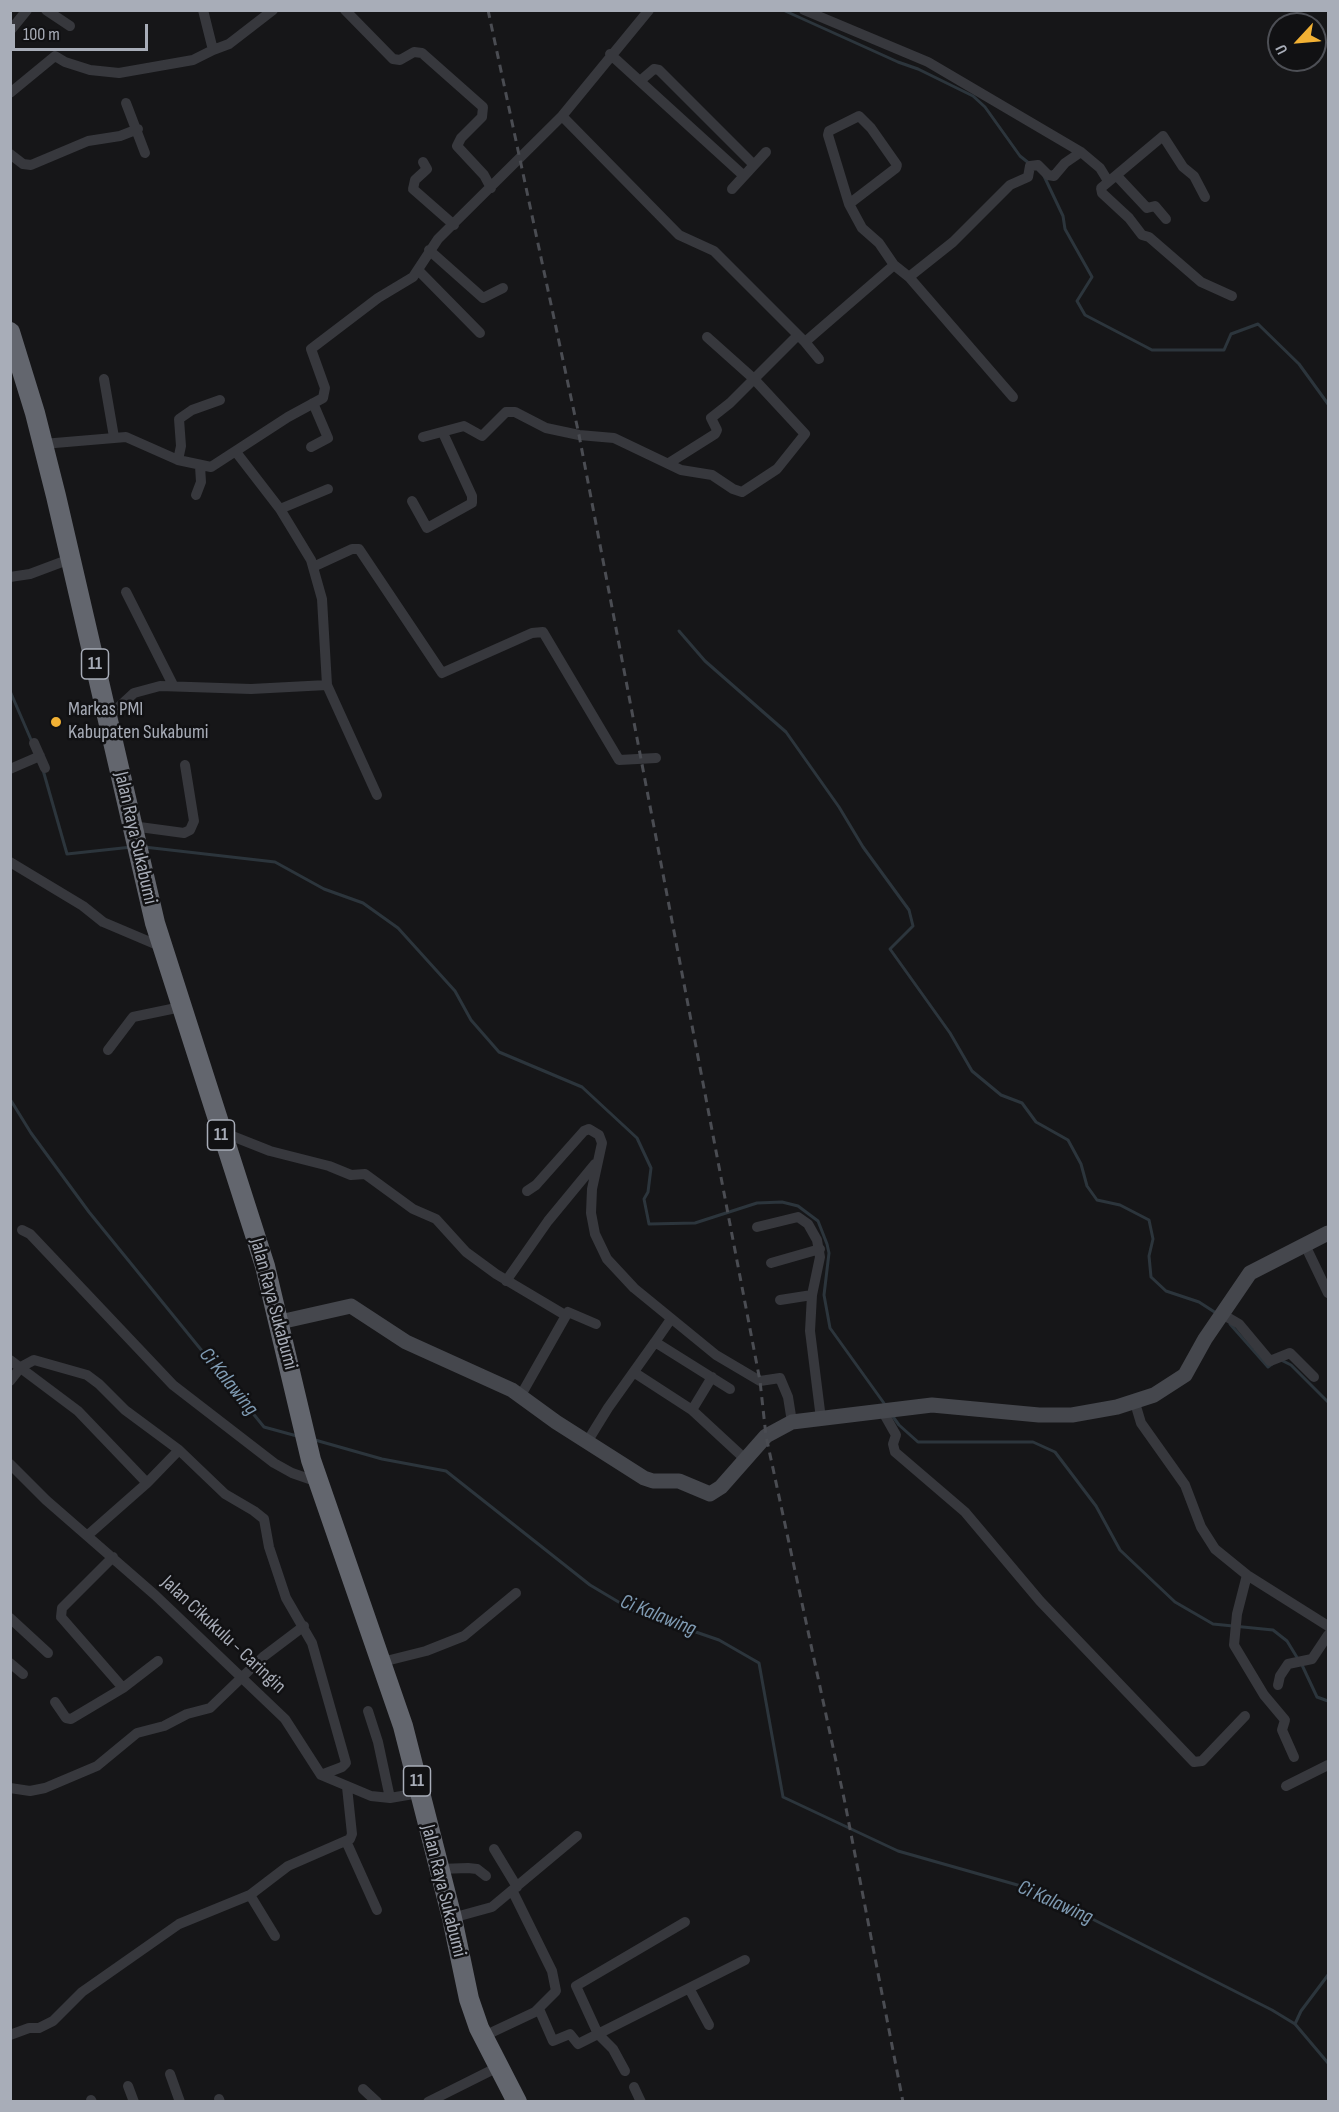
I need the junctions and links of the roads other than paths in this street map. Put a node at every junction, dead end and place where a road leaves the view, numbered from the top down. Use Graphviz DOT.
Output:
graph roads {
  1 [pos="27,10"];
  2 [pos="46,10"];
  3 [pos="203,10"];
  4 [pos="273,10"];
  5 [pos="345,10"];
  6 [pos="650,10"];
  7 [pos="804,10"];
  8 [pos="70,26"];
  9 [pos="10,31"];
  10 [pos="213,50"];
  11 [pos="610,54"];
  12 [pos="640,81"];
  13 [pos="10,93"];
  14 [pos="126,103"];
  15 [pos="561,116"];
  16 [pos="138,129"];
  17 [pos="766,152"];
  18 [pos="1081,152"];
  19 [pos="145,153"];
  20 [pos="10,154"];
  21 [pos="423,162"];
  22 [pos="754,165"];
  23 [pos="744,176"];
  24 [pos="1112,179"];
  25 [pos="491,188"];
  26 [pos="732,189"];
  27 [pos="1205,197"];
  28 [pos="849,204"];
  29 [pos="1166,219"];
  30 [pos="454,225"];
  31 [pos="429,250"];
  32 [pos="894,265"];
  33 [pos="418,270"];
  34 [pos="909,277"];
  35 [pos="502,288"];
  36 [pos="1232,296"];
  37 [pos="480,333"];
  38 [pos="12,338"];
  39 [pos="707,338"];
  40 [pos="801,338"];
  41 [pos="819,359"];
  42 [pos="104,379"];
  43 [pos="754,380"];
  44 [pos="1013,397"];
  45 [pos="220,400"];
  46 [pos="314,403"];
  47 [pos="443,434"];
  48 [pos="114,437"];
  49 [pos="423,437"];
  50 [pos="44,444"];
  51 [pos="312,447"];
  52 [pos="236,452"];
  53 [pos="178,460"];
  54 [pos="669,463"];
  55 [pos="200,466"];
  56 [pos="328,489"];
  57 [pos="196,495"];
  58 [pos="412,501"];
  59 [pos="280,509"];
  60 [pos="70,559"];
  61 [pos="314,567"];
  62 [pos="10,577"];
  63 [pos="126,592"];
  64 [pos="173,685"];
  65 [pos="327,685"];
  66 [pos="107,718"];
  67 [pos="34,743"];
  68 [pos="40,756"];
  69 [pos="656,758"];
  70 [pos="186,765"];
  71 [pos="45,768"];
  72 [pos="10,769"];
  73 [pos="377,795"];
  74 [pos="133,829"];
  75 [pos="10,862"];
  76 [pos="162,947"];
  77 [pos="182,1007"];
  78 [pos="108,1050"];
  79 [pos="220,1131"];
  80 [pos="597,1163"];
  81 [pos="527,1191"];
  82 [pos="757,1227"];
  83 [pos="22,1230"];
  84 [pos="1329,1233"];
  85 [pos="1305,1245"];
  86 [pos="820,1249"];
  87 [pos="771,1263"];
  88 [pos="506,1281"];
  89 [pos="1329,1293"];
  90 [pos="812,1295"];
  91 [pos="780,1300"];
  92 [pos="565,1315"];
  93 [pos="1221,1316"];
  94 [pos="670,1319"];
  95 [pos="280,1322"];
  96 [pos="596,1324"];
  97 [pos="655,1342"];
  98 [pos="10,1360"];
  99 [pos="21,1367"];
  100 [pos="635,1373"];
  101 [pos="712,1377"];
  102 [pos="1314,1377"];
  103 [pos="10,1381"];
  104 [pos="730,1389"];
  105 [pos="521,1395"];
  106 [pos="1135,1402"];
  107 [pos="692,1410"];
  108 [pos="883,1412"];
  109 [pos="821,1419"];
  110 [pos="792,1422"];
  111 [pos="587,1443"];
  112 [pos="179,1450"];
  113 [pos="745,1459"];
  114 [pos="10,1464"];
  115 [pos="318,1482"];
  116 [pos="147,1483"];
  117 [pos="88,1535"];
  118 [pos="113,1557"];
  119 [pos="1247,1575"];
  120 [pos="516,1593"];
  121 [pos="10,1618"];
  122 [pos="304,1626"];
  123 [pos="1328,1627"];
  124 [pos="48,1653"];
  125 [pos="158,1661"];
  126 [pos="382,1662"];
  127 [pos="10,1663"];
  128 [pos="22,1674"];
  129 [pos="242,1678"];
  130 [pos="1278,1685"];
  131 [pos="123,1688"];
  132 [pos="55,1702"];
  133 [pos="368,1711"];
  134 [pos="1245,1716"];
  135 [pos="1294,1757"];
  136 [pos="1329,1765"];
  137 [pos="321,1775"];
  138 [pos="1286,1786"];
  139 [pos="347,1787"];
  140 [pos="10,1788"];
  141 [pos="419,1793"];
  142 [pos="390,1798"];
  143 [pos="578,1836"];
  144 [pos="346,1841"];
  145 [pos="494,1849"];
  146 [pos="439,1869"];
  147 [pos="486,1876"];
  148 [pos="515,1889"];
  149 [pos="250,1895"];
  150 [pos="377,1910"];
  151 [pos="452,1918"];
  152 [pos="685,1922"];
  153 [pos="275,1936"];
  154 [pos="745,1960"];
  155 [pos="690,1989"];
  156 [pos="539,2009"];
  157 [pos="709,2025"];
  158 [pos="598,2034"];
  159 [pos="10,2035"];
  160 [pos="484,2036"];
  161 [pos="498,2067"];
  162 [pos="625,2071"];
  163 [pos="170,2074"];
  164 [pos="128,2086"];
  165 [pos="634,2087"];
  166 [pos="363,2088"];
  167 [pos="134,2102"];
  168 [pos="180,2102"];
  169 [pos="377,2102"];
  170 [pos="428,2102"];
  171 [pos="517,2102"];
  172 [pos="641,2102"];
  1 -- 9 [label="street"];
  2 -- 8 [label="street"];
  3 -- 10 [label="street"];
  4 -- 10 [label="street"];
  5 -- 25 [label="street"];
  6 -- 11 [label="street"];
  7 -- 18 [label="street"];
  10 -- 13 [label="street"];
  11 -- 12 [label="street"];
  11 -- 15 [label="street"];
  12 -- 22 [label="street"];
  12 -- 23 [label="street"];
  14 -- 16 [label="street"];
  15 -- 25 [label="street"];
  15 -- 40 [label="street"];
  16 -- 19 [label="street"];
  16 -- 20 [label="street"];
  17 -- 22 [label="street"];
  18 -- 24 [label="street"];
  18 -- 34 [label="street"];
  21 -- 30 [label="street"];
  22 -- 23 [label="street"];
  23 -- 26 [label="street"];
  24 -- 27 [label="street"];
  24 -- 29 [label="street"];
  24 -- 36 [label="street"];
  25 -- 30 [label="street"];
  28 -- 28 [label="street"];
  28 -- 32 [label="street"];
  30 -- 31 [label="street"];
  31 -- 33 [label="street"];
  31 -- 35 [label="street"];
  32 -- 34 [label="street"];
  32 -- 40 [label="street"];
  33 -- 37 [label="street"];
  33 -- 46 [label="street"];
  34 -- 44 [label="street"];
  38 -- 50 [label="highway, 11"];
  39 -- 43 [label="street"];
  40 -- 41 [label="street"];
  40 -- 43 [label="street"];
  42 -- 48 [label="street"];
  43 -- 54 [label="street"];
  43 -- 54 [label="street"];
  45 -- 53 [label="street"];
  46 -- 51 [label="street"];
  46 -- 52 [label="street"];
  47 -- 49 [label="street"];
  47 -- 54 [label="street"];
  47 -- 58 [label="street"];
  48 -- 50 [label="street"];
  48 -- 53 [label="street"];
  50 -- 60 [label="highway, Jalan Raya Sukabumi / 11"];
  52 -- 55 [label="street"];
  52 -- 59 [label="street"];
  53 -- 55 [label="street"];
  55 -- 57 [label="street"];
  56 -- 59 [label="street"];
  59 -- 61 [label="street"];
  60 -- 62 [label="street"];
  60 -- 66 [label="highway, Jalan Raya Sukabumi / 11"];
  61 -- 65 [label="street"];
  61 -- 69 [label="street"];
  63 -- 64 [label="street"];
  64 -- 65 [label="street"];
  64 -- 66 [label="street"];
  65 -- 73 [label="street"];
  66 -- 74 [label="highway, Jalan Raya Sukabumi / 11"];
  67 -- 68 [label="street"];
  68 -- 71 [label="street"];
  68 -- 72 [label="street"];
  70 -- 74 [label="street"];
  74 -- 76 [label="highway, Jalan Raya Sukabumi / 11"];
  75 -- 76 [label="street"];
  76 -- 77 [label="highway, Jalan Raya Sukabumi / 11"];
  77 -- 78 [label="street"];
  77 -- 79 [label="highway, Jalan Raya Sukabumi / 11"];
  79 -- 88 [label="street"];
  79 -- 95 [label="highway, Jalan Raya Sukabumi / 11"];
  80 -- 81 [label="street"];
  80 -- 88 [label="street"];
  80 -- 94 [label="street"];
  82 -- 86 [label="street"];
  83 -- 115 [label="street"];
  84 -- 85 [label="street"];
  85 -- 89 [label="street"];
  85 -- 93 [label="street"];
  86 -- 87 [label="street"];
  86 -- 90 [label="street"];
  88 -- 92 [label="street"];
  90 -- 91 [label="street"];
  90 -- 109 [label="street"];
  92 -- 96 [label="street"];
  92 -- 105 [label="street"];
  93 -- 102 [label="street"];
  93 -- 106 [label="street"];
  94 -- 97 [label="street"];
  94 -- 110 [label="street"];
  95 -- 105 [label="street"];
  95 -- 115 [label="highway, Jalan Raya Sukabumi / 11"];
  97 -- 100 [label="street"];
  97 -- 101 [label="street"];
  98 -- 99 [label="street"];
  99 -- 103 [label="street"];
  99 -- 112 [label="street"];
  99 -- 116 [label="street"];
  100 -- 107 [label="street"];
  100 -- 111 [label="street"];
  101 -- 104 [label="street"];
  101 -- 107 [label="street"];
  105 -- 111 [label="street"];
  106 -- 108 [label="street"];
  106 -- 119 [label="street"];
  107 -- 113 [label="street"];
  108 -- 109 [label="street"];
  108 -- 134 [label="street"];
  109 -- 110 [label="street"];
  110 -- 113 [label="street"];
  111 -- 113 [label="street"];
  112 -- 116 [label="street"];
  112 -- 122 [label="street"];
  114 -- 117 [label="street, Jalan Cikukulu - Caringin"];
  115 -- 126 [label="highway, Jalan Raya Sukabumi / 11"];
  116 -- 117 [label="street"];
  117 -- 118 [label="street, Jalan Cikukulu - Caringin"];
  118 -- 129 [label="street, Jalan Cikukulu - Caringin"];
  118 -- 131 [label="street"];
  119 -- 123 [label="street"];
  119 -- 135 [label="street"];
  120 -- 126 [label="street"];
  121 -- 124 [label="street"];
  122 -- 129 [label="street"];
  122 -- 137 [label="street"];
  123 -- 130 [label="street"];
  125 -- 131 [label="street"];
  126 -- 141 [label="highway, Jalan Raya Sukabumi / 11"];
  127 -- 128 [label="street"];
  129 -- 137 [label="street, Jalan Cikukulu - Caringin"];
  129 -- 140 [label="street"];
  131 -- 132 [label="street"];
  133 -- 142 [label="street"];
  136 -- 138 [label="street"];
  137 -- 139 [label="street"];
  139 -- 142 [label="street"];
  139 -- 144 [label="street"];
  141 -- 142 [label="street"];
  141 -- 146 [label="highway, Jalan Raya Sukabumi / 11"];
  143 -- 148 [label="street"];
  144 -- 149 [label="street"];
  144 -- 150 [label="street"];
  145 -- 148 [label="street"];
  146 -- 147 [label="street"];
  146 -- 151 [label="highway, Jalan Raya Sukabumi / 11"];
  148 -- 151 [label="street"];
  148 -- 156 [label="street"];
  149 -- 153 [label="street"];
  149 -- 159 [label="street"];
  151 -- 160 [label="highway, Jalan Raya Sukabumi / 11"];
  152 -- 158 [label="street"];
  154 -- 155 [label="street"];
  155 -- 157 [label="street"];
  155 -- 158 [label="street"];
  156 -- 158 [label="street"];
  156 -- 160 [label="street"];
  158 -- 162 [label="street"];
  160 -- 161 [label="highway, Jalan Raya Sukabumi / 11"];
  161 -- 170 [label="street"];
  161 -- 171 [label="highway, Jalan Raya Sukabumi / 11"];
  163 -- 168 [label="street"];
  164 -- 167 [label="street"];
  165 -- 172 [label="street"];
  166 -- 169 [label="street"];
}
